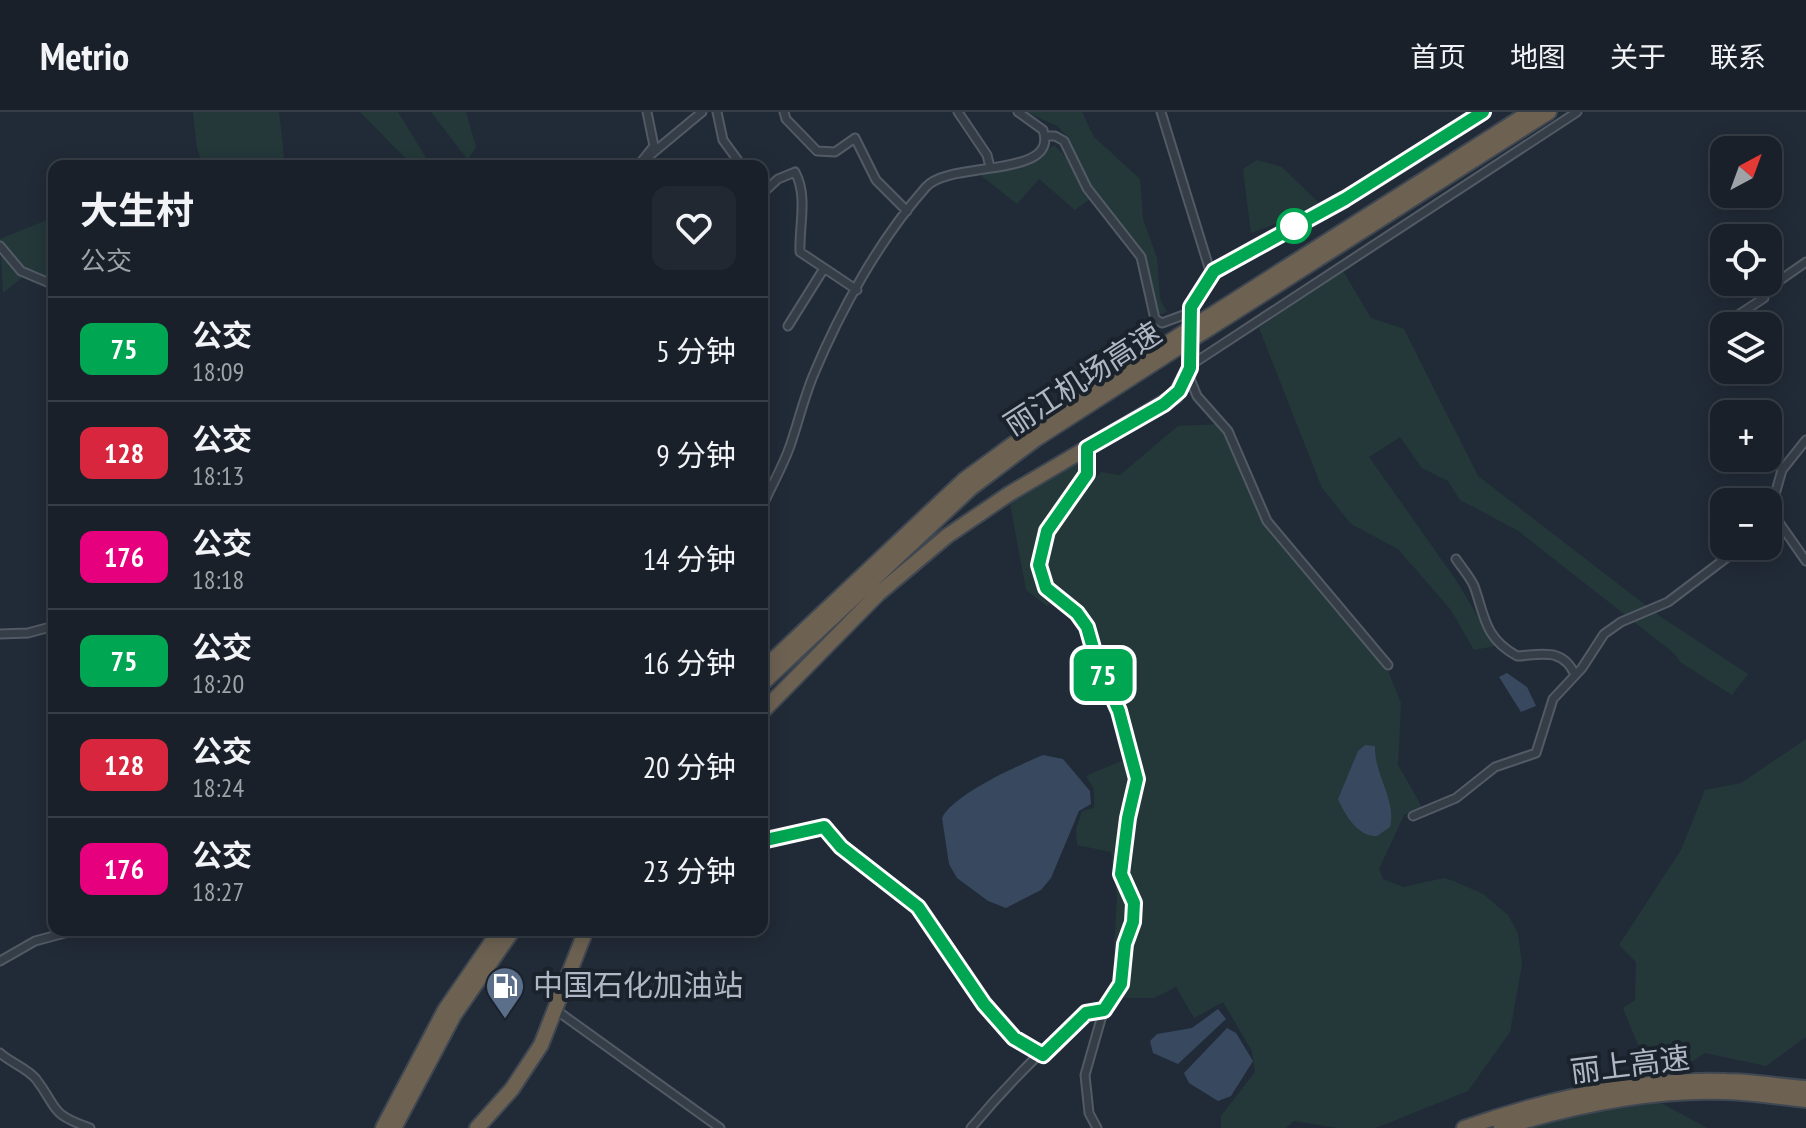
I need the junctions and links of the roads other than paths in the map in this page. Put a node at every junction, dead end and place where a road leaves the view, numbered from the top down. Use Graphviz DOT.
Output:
graph roads {
  1 [pos="647,112"];
  2 [pos="702,112"];
  3 [pos="717,112"];
  4 [pos="784,112"];
  5 [pos="958,112"];
  6 [pos="1018,112"];
  7 [pos="1161,112"];
  8 [pos="1483,112"];
  9 [pos="1530,112"];
  10 [pos="1549,112"];
  11 [pos="1577,112"];
  12 [pos="1045,136"];
  13 [pos="649,156"];
  14 [pos="645,160"];
  15 [pos="738,160"];
  16 [pos="990,167"];
  17 [pos="768,188"];
  18 [pos="907,211"];
  19 [pos="0,246"];
  20 [pos="1806,262"];
  21 [pos="823,270"];
  22 [pos="1211,274"];
  23 [pos="48,282"];
  24 [pos="857,290"];
  25 [pos="1743,312"];
  26 [pos="1199,322"];
  27 [pos="788,326"];
  28 [pos="1178,342"];
  29 [pos="1189,370"];
  30 [pos="1806,440"];
  31 [pos="1087,448"];
  32 [pos="1777,488"];
  33 [pos="768,494"];
  34 [pos="1782,531"];
  35 [pos="1456,559"];
  36 [pos="1724,560"];
  37 [pos="1806,561"];
  38 [pos="48,628"];
  39 [pos="0,634"];
  40 [pos="768,664"];
  41 [pos="1388,665"];
  42 [pos="1575,675"];
  43 [pos="768,678"];
  44 [pos="768,706"];
  45 [pos="1413,816"];
  46 [pos="768,840"];
  47 [pos="54,936"];
  48 [pos="496,936"];
  49 [pos="509,936"];
  50 [pos="584,936"];
  51 [pos="0,961"];
  52 [pos="556,1010"];
  53 [pos="1104,1010"];
  54 [pos="0,1053"];
  55 [pos="1043,1055"];
  56 [pos="1726,1086"];
  57 [pos="1806,1088"];
  58 [pos="1806,1100"];
  59 [pos="1571,1104"];
  60 [pos="90,1128"];
  61 [pos="383,1128"];
  62 [pos="394,1128"];
  63 [pos="477,1128"];
  64 [pos="720,1128"];
  65 [pos="971,1128"];
  66 [pos="1097,1128"];
  67 [pos="1464,1128"];
  68 [pos="1501,1128"];
  1 -- 13 [label="street"];
  2 -- 13 [label="street"];
  3 -- 15 [label="street"];
  4 -- 18 [label="street"];
  5 -- 16 [label="street"];
  6 -- 12 [label="street"];
  7 -- 22 [label="street"];
  8 -- 22 [label="highway"];
  9 -- 26 [label="highway, 丽江机场高速"];
  10 -- 26 [label="highway, 丽江机场高速"];
  11 -- 29 [label="street"];
  12 -- 16 [label="street"];
  12 -- 26 [label="street"];
  13 -- 14 [label="street"];
  16 -- 18 [label="street"];
  17 -- 21 [label="street"];
  18 -- 24 [label="street"];
  19 -- 23 [label="street"];
  20 -- 25 [label="street"];
  21 -- 24 [label="street"];
  21 -- 27 [label="street"];
  22 -- 26 [label="highway"];
  24 -- 33 [label="street"];
  26 -- 28 [label="highway, 丽江机场高速, bridge"];
  26 -- 29 [label="highway"];
  28 -- 40 [label="highway, 丽江机场高速"];
  28 -- 43 [label="highway, 丽江机场高速"];
  29 -- 31 [label="highway"];
  29 -- 41 [label="street"];
  30 -- 32 [label="street"];
  31 -- 44 [label="highway"];
  31 -- 53 [label="street"];
  34 -- 37 [label="street"];
  35 -- 42 [label="street"];
  36 -- 42 [label="street"];
  38 -- 39 [label="street"];
  42 -- 45 [label="street"];
  46 -- 55 [label="street"];
  47 -- 51 [label="street"];
  48 -- 61 [label="highway"];
  49 -- 62 [label="highway"];
  50 -- 52 [label="highway"];
  52 -- 63 [label="highway"];
  52 -- 64 [label="street"];
  53 -- 55 [label="street"];
  53 -- 66 [label="street"];
  54 -- 60 [label="street"];
  55 -- 65 [label="street"];
  56 -- 57 [label="highway, 丽上高速"];
  56 -- 58 [label="highway, 丽上高速"];
  56 -- 59 [label="highway, 丽上高速"];
  59 -- 67 [label="highway, 丽上高速"];
  59 -- 68 [label="highway, 丽上高速"];
}
